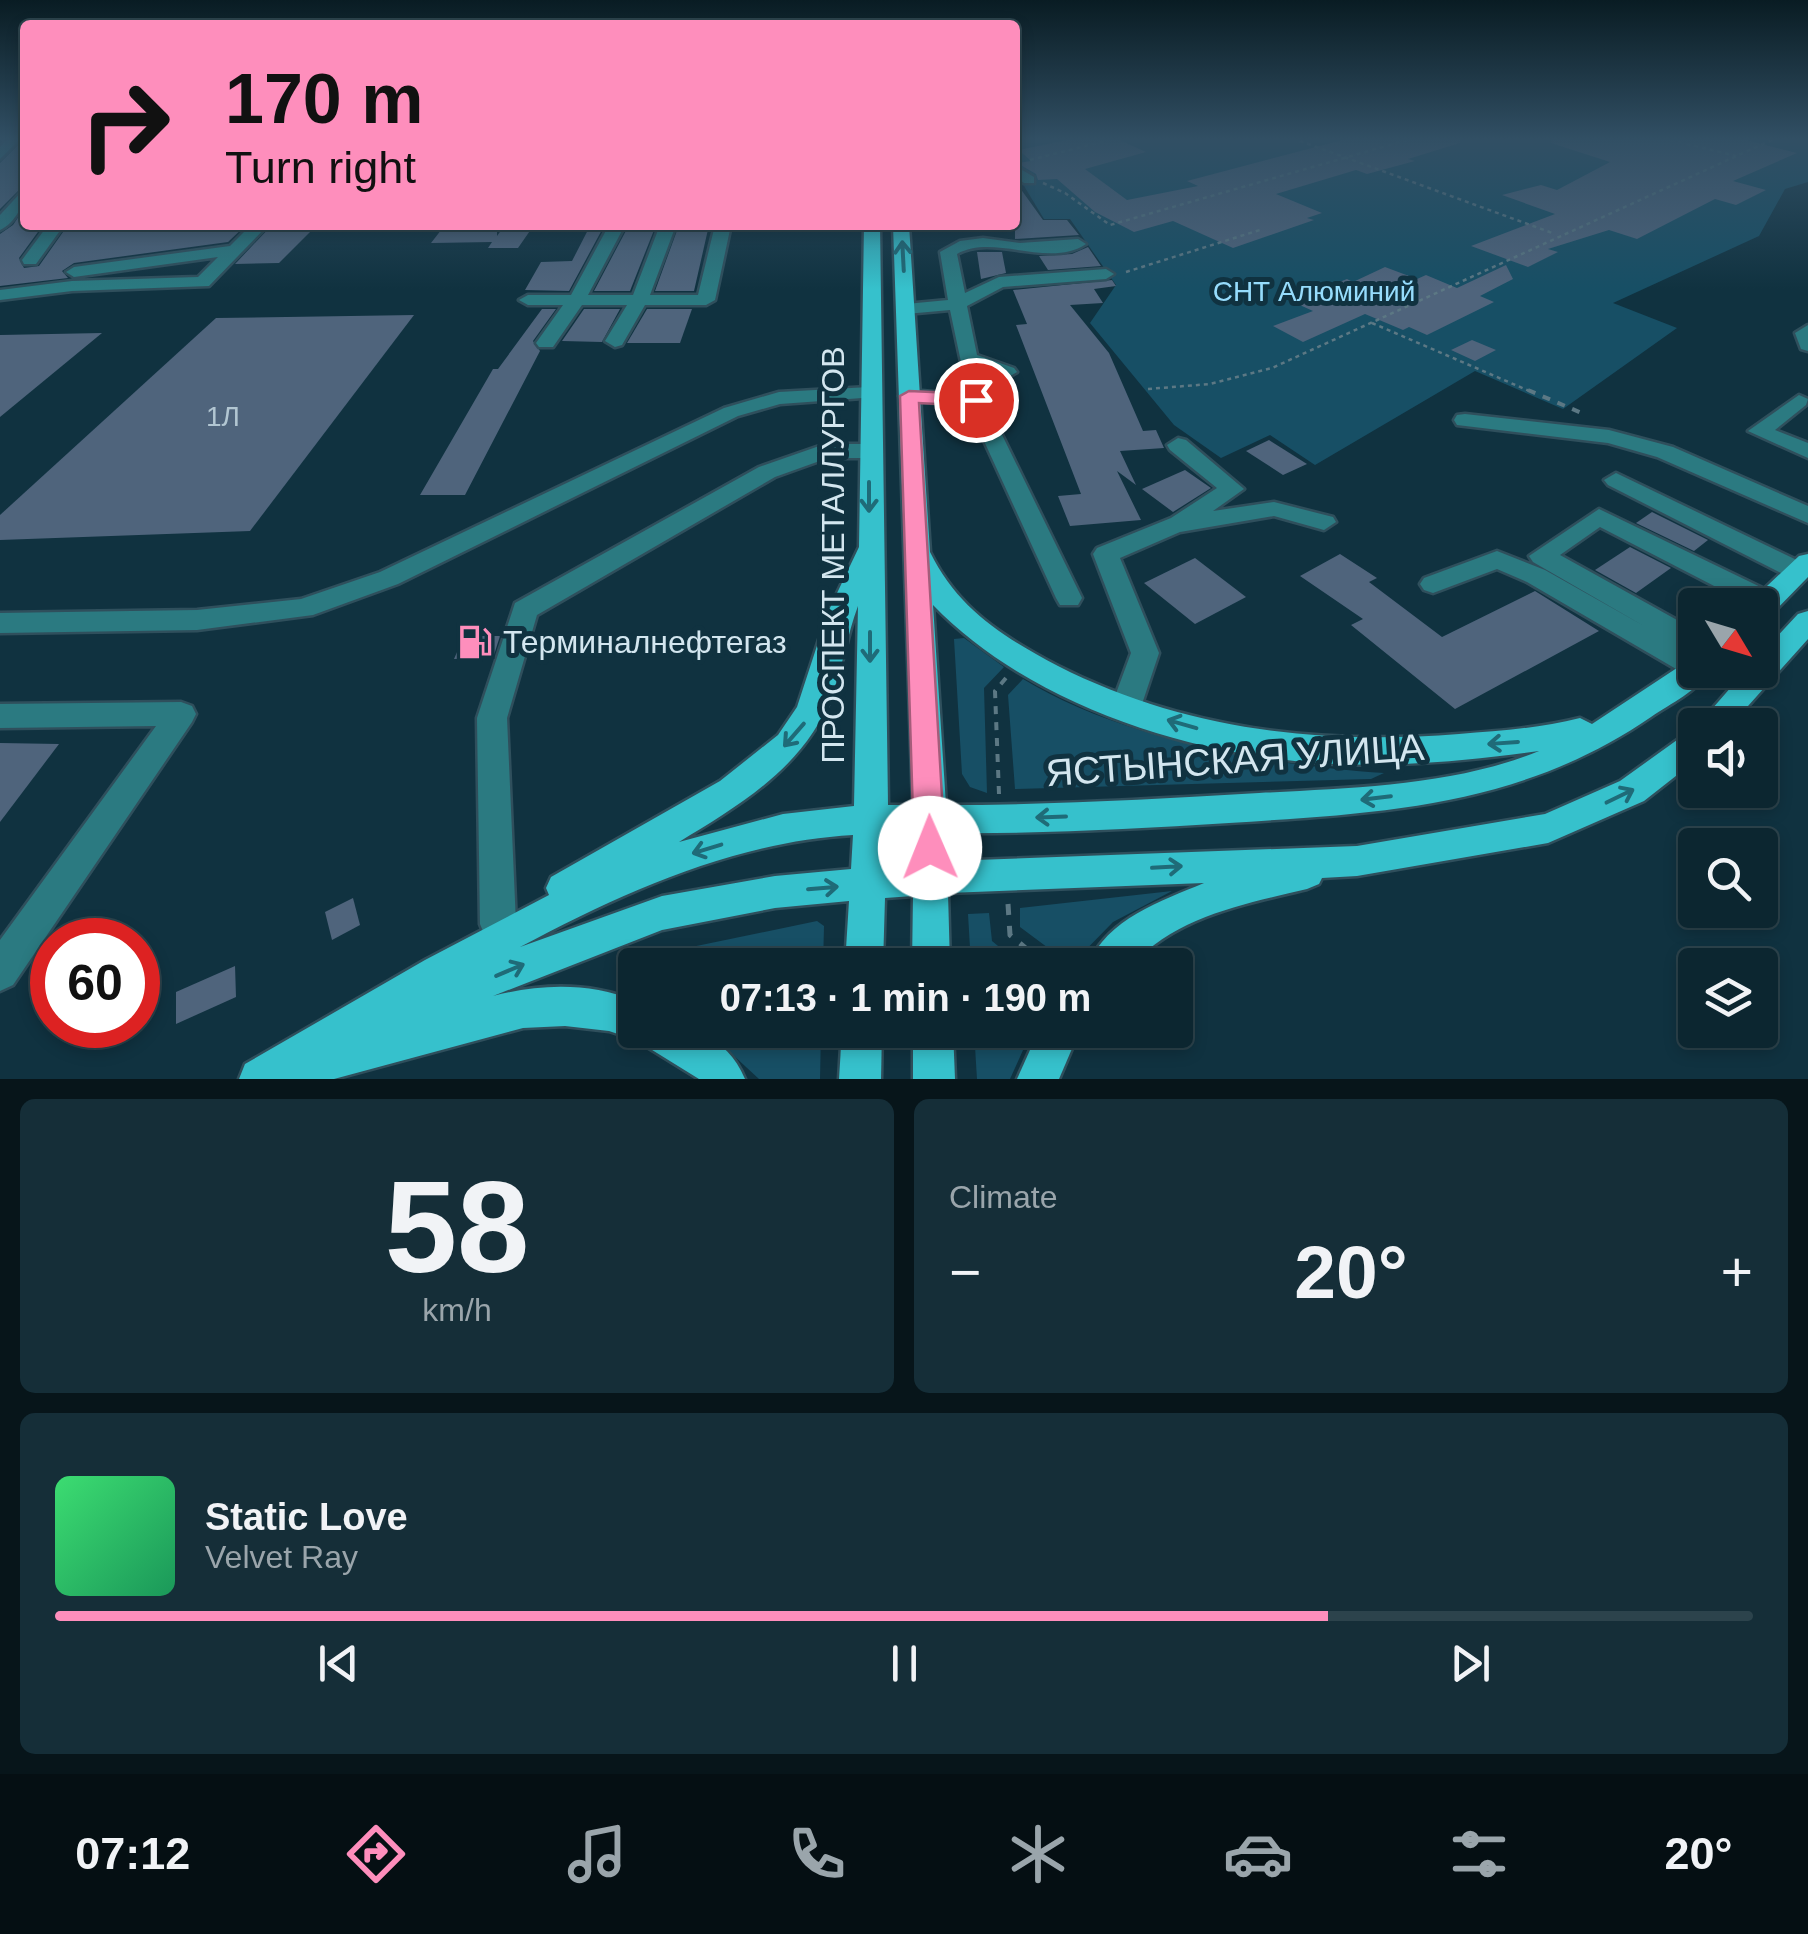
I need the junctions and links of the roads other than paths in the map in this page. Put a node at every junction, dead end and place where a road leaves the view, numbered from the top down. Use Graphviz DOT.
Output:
graph roads {
  1 [pos="20,199"];
  2 [pos="0,225"];
  3 [pos="52,230"];
  4 [pos="255,230"];
  5 [pos="614,230"];
  6 [pos="666,230"];
  7 [pos="722,230"];
  8 [pos="872,230"];
  9 [pos="902,230"];
  10 [pos="1078,244"];
  11 [pos="236,250"];
  12 [pos="30,260"];
  13 [pos="1106,274"];
  14 [pos="0,282"];
  15 [pos="0,295"];
  16 [pos="577,299"];
  17 [pos="528,300"];
  18 [pos="639,300"];
  19 [pos="958,304"];
  20 [pos="906,308"];
  21 [pos="1808,330"];
  22 [pos="616,341"];
  23 [pos="546,343"];
  24 [pos="1808,346"];
  25 [pos="1007,372"];
  26 [pos="869,393"];
  27 [pos="909,396"];
  28 [pos="1799,401"];
  29 [pos="1465,420"];
  30 [pos="1178,445"];
  31 [pos="869,451"];
  32 [pos="1808,451"];
  33 [pos="1616,480"];
  34 [pos="1808,515"];
  35 [pos="1324,522"];
  36 [pos="1174,525"];
  37 [pos="916,548"];
  38 [pos="870,549"];
  39 [pos="1803,566"];
  40 [pos="1433,584"];
  41 [pos="1732,588"];
  42 [pos="1778,591"];
  43 [pos="1069,598"];
  44 [pos="1808,621"];
  45 [pos="0,623"];
  46 [pos="1678,633"];
  47 [pos="1678,659"];
  48 [pos="1678,683"];
  49 [pos="1126,708"];
  50 [pos="1729,708"];
  51 [pos="0,716"];
  52 [pos="1632,716"];
  53 [pos="1678,757"];
  54 [pos="930,818"];
  55 [pos="871,819"];
  56 [pos="1357,861"];
  57 [pos="930,878"];
  58 [pos="867,884"];
  59 [pos="498,924"];
  60 [pos="865,948"];
  61 [pos="932,948"];
  62 [pos="1124,948"];
  63 [pos="0,972"];
  64 [pos="618,1013"];
  65 [pos="684,1048"];
  66 [pos="861,1048"];
  67 [pos="933,1048"];
  68 [pos="1052,1048"];
  69 [pos="261,1079"];
  70 [pos="724,1079"];
  71 [pos="860,1079"];
  72 [pos="934,1079"];
  73 [pos="1038,1079"];
  1 -- 2 [label="lane"];
  3 -- 12 [label="lane"];
  4 -- 11 [label="lane"];
  5 -- 16 [label="lane"];
  6 -- 18 [label="lane"];
  7 -- 18 [label="lane"];
  8 -- 26 [label="main road, ПРОСПЕКТ МЕТАЛЛУРГОВ"];
  20 -- 9 [label="main road, one-way"];
  10 -- 19 [label="lane"];
  11 -- 14 [label="lane"];
  11 -- 15 [label="lane"];
  13 -- 19 [label="lane"];
  16 -- 17 [label="lane"];
  16 -- 18 [label="lane"];
  16 -- 23 [label="lane"];
  18 -- 22 [label="lane"];
  19 -- 20 [label="lane"];
  19 -- 25 [label="lane"];
  20 -- 27 [label="main road"];
  21 -- 24 [label="lane"];
  26 -- 31 [label="main road, ПРОСПЕКТ МЕТАЛЛУРГОВ"];
  26 -- 45 [label="lane"];
  27 -- 37 [label="main road"];
  27 -- 43 [label="lane"];
  28 -- 32 [label="lane"];
  29 -- 34 [label="lane"];
  30 -- 36 [label="lane"];
  31 -- 38 [label="main road, ПРОСПЕКТ МЕТАЛЛУРГОВ, one-way"];
  31 -- 59 [label="lane"];
  33 -- 39 [label="lane"];
  35 -- 36 [label="lane"];
  36 -- 49 [label="lane"];
  37 -- 49 [label="main road"];
  37 -- 54 [label="main road"];
  38 -- 55 [label="main road, ПРОСПЕКТ МЕТАЛЛУРГОВ, one-way"];
  38 -- 59 [label="main road, one-way"];
  39 -- 42 [label="main road"];
  40 -- 47 [label="lane"];
  41 -- 46 [label="lane"];
  44 -- 50 [label="main road"];
  48 -- 52 [label="main road, ЯСТЫНСКАЯ УЛИЦА"];
  52 -- 49 [label="main road, one-way"];
  51 -- 63 [label="lane"];
  52 -- 54 [label="main road, ЯСТЫНСКАЯ УЛИЦА, one-way"];
  56 -- 53 [label="main road, one-way"];
  54 -- 55 [label="main road, ЯСТЫНСКАЯ УЛИЦА"];
  54 -- 57 [label="main road"];
  55 -- 58 [label="main road, ПРОСПЕКТ МЕТАЛЛУРГОВ"];
  55 -- 69 [label="main road, ЯСТЫНСКАЯ УЛИЦА, one-way"];
  57 -- 56 [label="main road, one-way"];
  56 -- 62 [label="main road"];
  57 -- 58 [label="main road"];
  57 -- 61 [label="main road"];
  58 -- 60 [label="main road, ПРОСПЕКТ МЕТАЛЛУРГОВ"];
  69 -- 58 [label="main road, one-way"];
  59 -- 69 [label="main road"];
  64 -- 69 [label="main road"];
  65 -- 70 [label="main road"];
  66 -- 71 [label="main road"];
  67 -- 72 [label="main road"];
  68 -- 73 [label="main road"];
}
